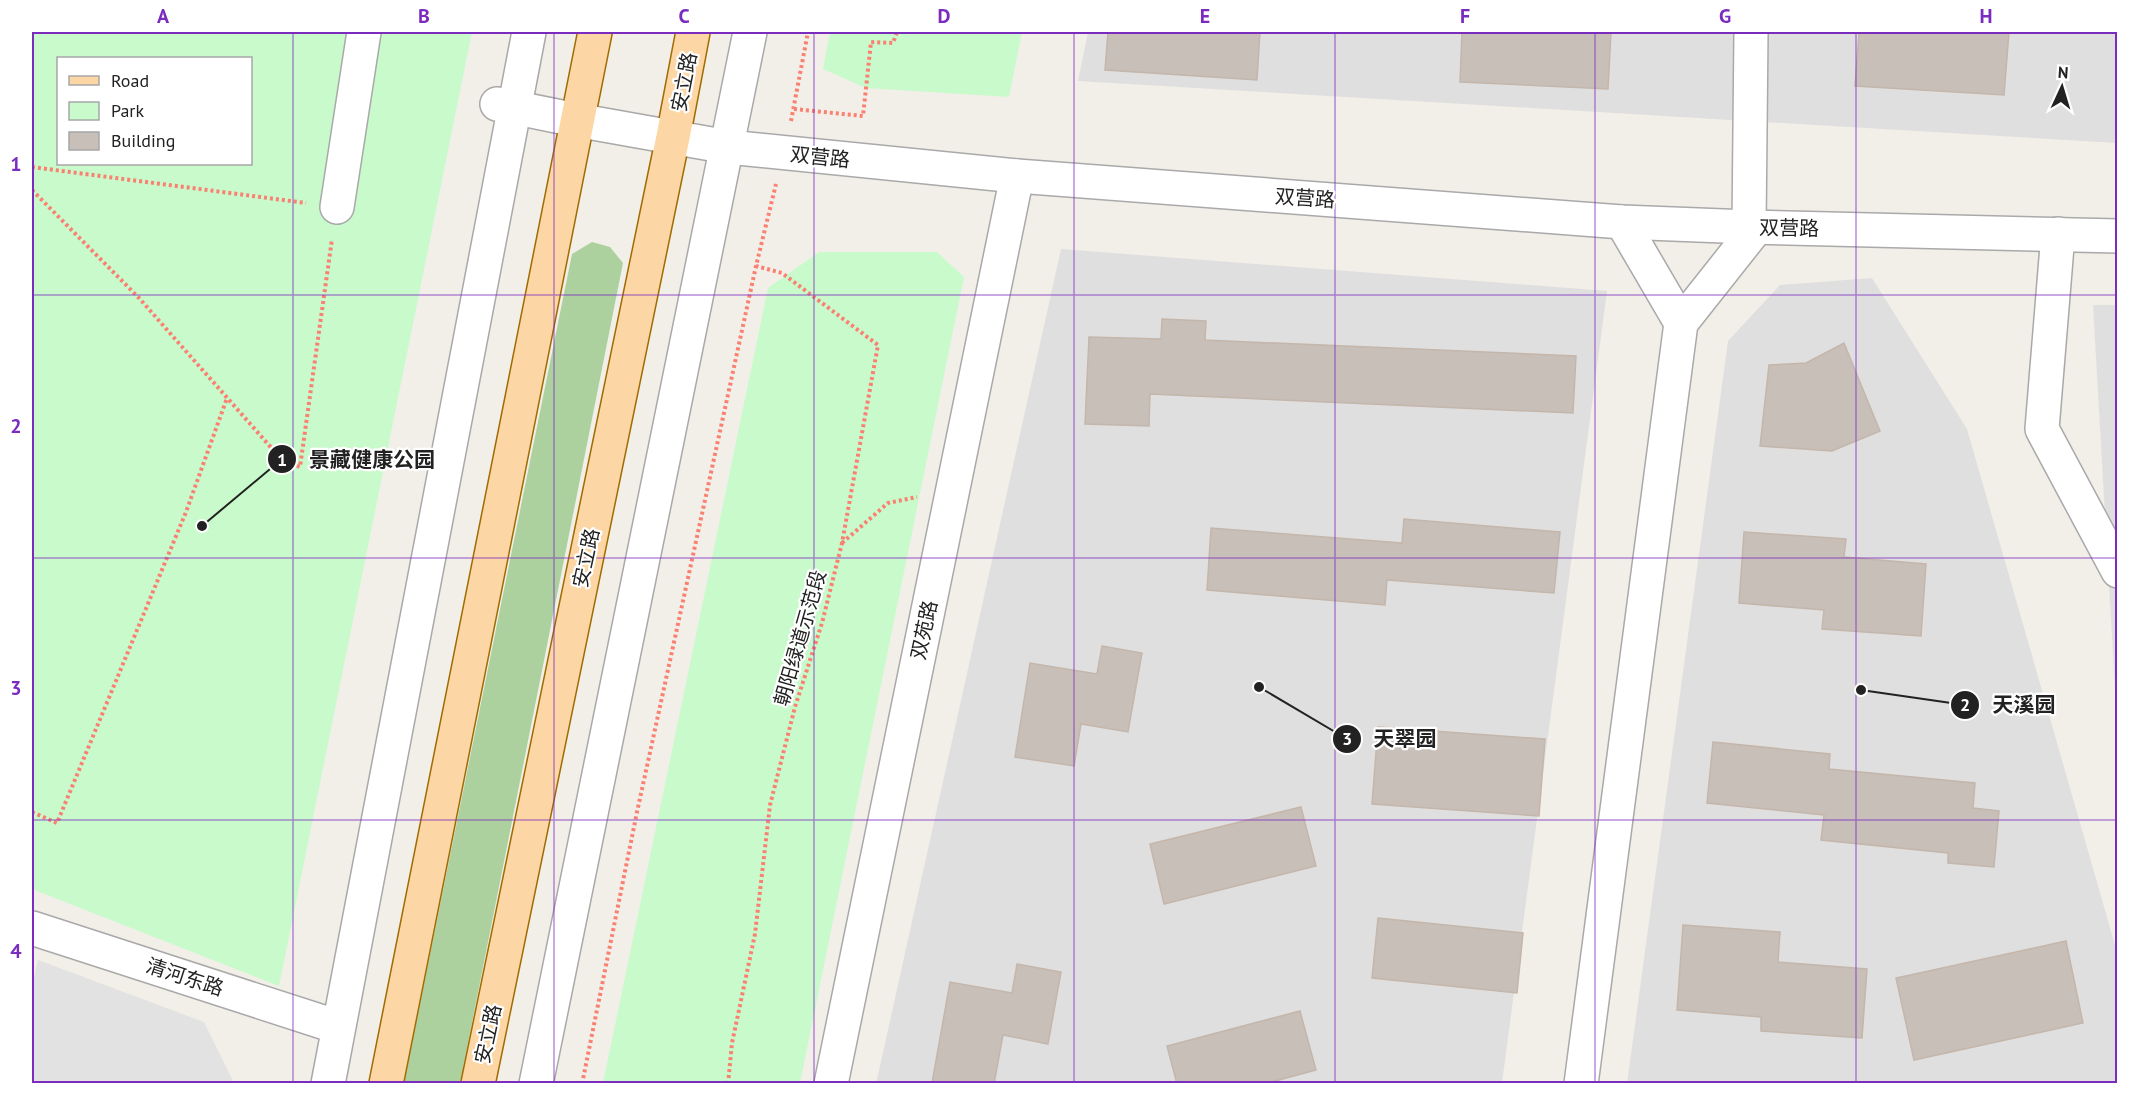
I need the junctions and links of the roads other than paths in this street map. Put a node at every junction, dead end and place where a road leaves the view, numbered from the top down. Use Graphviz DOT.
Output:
graph roads {
  1 [pos="364,32"];
  2 [pos="529,32"];
  3 [pos="595,32"];
  4 [pos="693,32"];
  5 [pos="750,32"];
  6 [pos="1751,32"];
  7 [pos="506,106"];
  8 [pos="576,120"];
  9 [pos="673,137"];
  10 [pos="728,147"];
  11 [pos="1017,176"];
  12 [pos="337,207"];
  13 [pos="1622,222"];
  14 [pos="1753,227"];
  15 [pos="2058,234"];
  16 [pos="2118,236"];
  17 [pos="1681,323"];
  18 [pos="2118,571"];
  19 [pos="32,928"];
  20 [pos="338,1027"];
  21 [pos="328,1083"];
  22 [pos="386,1083"];
  23 [pos="478,1083"];
  24 [pos="536,1083"];
  25 [pos="831,1083"];
  26 [pos="1581,1083"];
  1 -- 12 [label="street"];
  2 -- 7 [label="street"];
  3 -- 8 [label="main road"];
  4 -- 9 [label="main road, 安立路"];
  5 -- 10 [label="street"];
  6 -- 14 [label="street"];
  7 -- 8 [label="street, 双营路"];
  7 -- 20 [label="street"];
  8 -- 9 [label="street, 双营路"];
  8 -- 22 [label="main road"];
  9 -- 10 [label="street, 双营路"];
  9 -- 23 [label="main road, 安立路"];
  10 -- 11 [label="street, 双营路"];
  10 -- 24 [label="street"];
  11 -- 13 [label="street, 双营路"];
  11 -- 25 [label="street, 双苑路"];
  13 -- 14 [label="street, 双营路"];
  13 -- 17 [label="street"];
  14 -- 15 [label="street, 双营路"];
  14 -- 17 [label="street"];
  15 -- 16 [label="street, 双营路"];
  15 -- 18 [label="street"];
  17 -- 26 [label="street"];
  19 -- 20 [label="street, 清河东路"];
  20 -- 21 [label="street"];
}
